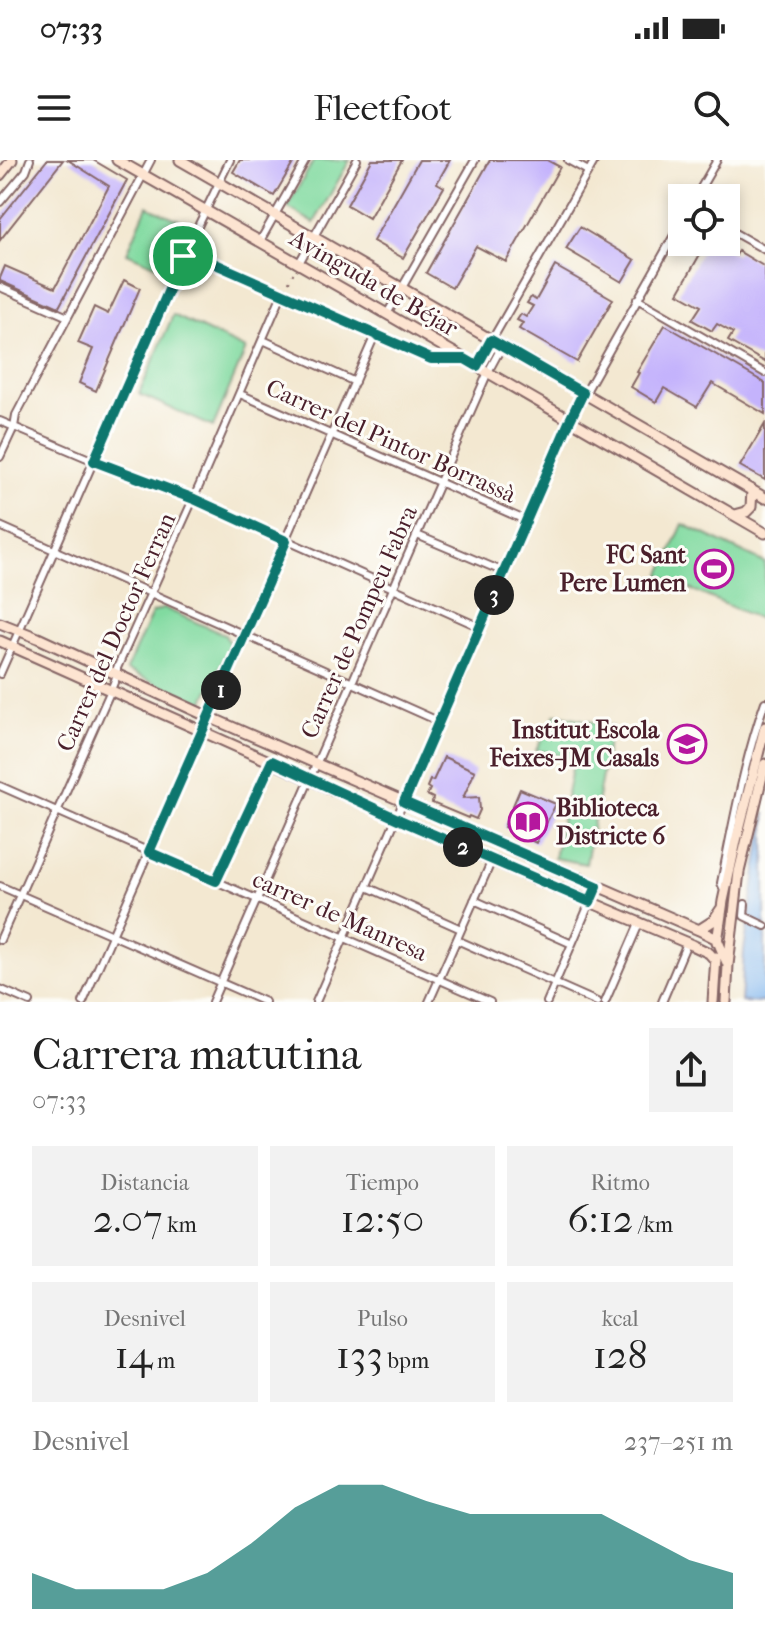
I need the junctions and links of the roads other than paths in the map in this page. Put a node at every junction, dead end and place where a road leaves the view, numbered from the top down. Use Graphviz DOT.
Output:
graph roads {
  1 [pos="12,160"];
  2 [pos="30,160"];
  3 [pos="117,160"];
  4 [pos="151,160"];
  5 [pos="180,160"];
  6 [pos="230,160"];
  7 [pos="306,160"];
  8 [pos="357,160"];
  9 [pos="475,160"];
  10 [pos="568,160"];
  11 [pos="595,160"];
  12 [pos="717,160"];
  13 [pos="588,171"];
  14 [pos="0,175"];
  15 [pos="143,175"];
  16 [pos="219,183"];
  17 [pos="703,184"];
  18 [pos="0,202"];
  19 [pos="205,210"];
  20 [pos="274,215"];
  21 [pos="740,236"];
  22 [pos="313,237"];
  23 [pos="260,241"];
  24 [pos="668,245"];
  25 [pos="765,250"];
  26 [pos="186,251"];
  27 [pos="299,263"];
  28 [pos="0,287"];
  29 [pos="402,288"];
  30 [pos="282,294"];
  31 [pos="637,299"];
  32 [pos="387,314"];
  33 [pos="68,317"];
  34 [pos="375,335"];
  35 [pos="263,340"];
  36 [pos="491,340"];
  37 [pos="502,346"];
  38 [pos="465,359"];
  39 [pos="477,366"];
  40 [pos="488,372"];
  41 [pos="765,373"];
  42 [pos="355,382"];
  43 [pos="583,393"];
  44 [pos="240,394"];
  45 [pos="570,420"];
  46 [pos="0,421"];
  47 [pos="14,427"];
  48 [pos="332,434"];
  49 [pos="0,457"];
  50 [pos="94,461"];
  51 [pos="441,482"];
  52 [pos="752,490"];
  53 [pos="765,498"];
  54 [pos="194,499"];
  55 [pos="735,515"];
  56 [pos="527,521"];
  57 [pos="0,526"];
  58 [pos="765,533"];
  59 [pos="417,535"];
  60 [pos="286,541"];
  61 [pos="55,551"];
  62 [pos="504,572"];
  63 [pos="393,587"];
  64 [pos="152,593"];
  65 [pos="0,623"];
  66 [pos="480,627"];
  67 [pos="19,630"];
  68 [pos="245,635"];
  69 [pos="0,641"];
  70 [pos="12,646"];
  71 [pos="0,674"];
  72 [pos="117,675"];
  73 [pos="352,683"];
  74 [pos="111,690"];
  75 [pos="765,702"];
  76 [pos="209,717"];
  77 [pos="438,721"];
  78 [pos="765,727"];
  79 [pos="203,731"];
  80 [pos="272,761"];
  81 [pos="316,763"];
  82 [pos="765,764"];
  83 [pos="310,778"];
  84 [pos="0,786"];
  85 [pos="404,802"];
  86 [pos="56,811"];
  87 [pos="397,818"];
  88 [pos="149,852"];
  89 [pos="492,860"];
  90 [pos="216,881"];
  91 [pos="0,886"];
  92 [pos="597,886"];
  93 [pos="367,887"];
  94 [pos="725,894"];
  95 [pos="21,895"];
  96 [pos="257,899"];
  97 [pos="474,900"];
  98 [pos="590,902"];
  99 [pos="745,904"];
  100 [pos="722,906"];
  101 [pos="639,924"];
  102 [pos="765,926"];
  103 [pos="461,929"];
  104 [pos="699,930"];
  105 [pos="111,935"];
  106 [pos="345,938"];
  107 [pos="717,939"];
  108 [pos="0,940"];
  109 [pos="457,940"];
  110 [pos="687,943"];
  111 [pos="572,944"];
  112 [pos="716,961"];
  113 [pos="728,965"];
  114 [pos="439,980"];
  115 [pos="220,983"];
  116 [pos="555,983"];
  117 [pos="0,989"];
  118 [pos="30,1002"];
  119 [pos="83,1002"];
  120 [pos="212,1002"];
  121 [pos="265,1002"];
  122 [pos="316,1002"];
  123 [pos="429,1002"];
  124 [pos="490,1002"];
  125 [pos="547,1002"];
  126 [pos="597,1002"];
  127 [pos="605,1002"];
  128 [pos="662,1002"];
  129 [pos="713,1002"];
  130 [pos="726,1002"];
  1 -- 14 [label="main road"];
  2 -- 18 [label="street"];
  3 -- 15 [label="main road, Avinguda de Béjar"];
  4 -- 15 [label="street"];
  5 -- 16 [label="main road, Avinguda de Béjar"];
  6 -- 16 [label="street"];
  7 -- 20 [label="street"];
  8 -- 22 [label="street"];
  9 -- 29 [label="street"];
  10 -- 13 [label="street"];
  11 -- 13 [label="street"];
  12 -- 17 [label="street"];
  13 -- 36 [label="street"];
  15 -- 19 [label="main road, Avinguda de Béjar"];
  15 -- 33 [label="street"];
  16 -- 19 [label="street"];
  16 -- 20 [label="main road, Avinguda de Béjar"];
  19 -- 23 [label="main road, Avinguda de Béjar"];
  19 -- 26 [label="street"];
  20 -- 22 [label="main road, Avinguda de Béjar"];
  20 -- 23 [label="street"];
  21 -- 25 [label="street"];
  22 -- 27 [label="street"];
  22 -- 29 [label="main road, Avinguda de Béjar"];
  23 -- 27 [label="main road, Avinguda de Béjar"];
  24 -- 31 [label="street"];
  26 -- 30 [label="street"];
  26 -- 50 [label="street"];
  27 -- 32 [label="main road, Avinguda de Béjar"];
  28 -- 33 [label="street"];
  29 -- 32 [label="street"];
  29 -- 36 [label="main road, Avinguda de Béjar"];
  30 -- 34 [label="street"];
  30 -- 35 [label="street, Carrer del Doctor Ferran"];
  31 -- 41 [label="street"];
  31 -- 43 [label="street"];
  32 -- 38 [label="main road, Avinguda de Béjar"];
  33 -- 47 [label="street"];
  34 -- 38 [label="street"];
  34 -- 42 [label="street"];
  35 -- 42 [label="street"];
  35 -- 44 [label="street, Carrer del Doctor Ferran"];
  36 -- 37 [label="main road, Avinguda de Béjar"];
  36 -- 39 [label="street"];
  37 -- 40 [label="street, Carrer de Pompeu Fabra"];
  37 -- 43 [label="main road, Avinguda de Béjar"];
  38 -- 39 [label="main road, Avinguda de Béjar"];
  39 -- 40 [label="main road, Avinguda de Béjar"];
  40 -- 45 [label="main road, Avinguda de Béjar"];
  40 -- 51 [label="street, Carrer de Pompeu Fabra"];
  42 -- 48 [label="street"];
  43 -- 45 [label="street"];
  43 -- 52 [label="main road, Avinguda de Béjar"];
  44 -- 48 [label="street, Carrer del Pintor Borrassà"];
  44 -- 54 [label="street, Carrer del Doctor Ferran"];
  45 -- 55 [label="main road, Avinguda de Béjar"];
  45 -- 56 [label="street"];
  46 -- 47 [label="street"];
  47 -- 49 [label="street"];
  47 -- 50 [label="street"];
  48 -- 51 [label="street, Carrer del Pintor Borrassà"];
  48 -- 60 [label="street"];
  50 -- 54 [label="street"];
  50 -- 61 [label="street"];
  51 -- 56 [label="street, Carrer del Pintor Borrassà"];
  51 -- 59 [label="street, Carrer de Pompeu Fabra"];
  52 -- 53 [label="main road, Avinguda de Béjar"];
  52 -- 55 [label="main road"];
  54 -- 60 [label="street"];
  54 -- 64 [label="street, Carrer del Doctor Ferran"];
  55 -- 58 [label="main road, Avinguda de Béjar"];
  56 -- 62 [label="street"];
  57 -- 61 [label="street"];
  59 -- 62 [label="street"];
  59 -- 63 [label="street, Carrer de Pompeu Fabra"];
  60 -- 63 [label="street"];
  60 -- 68 [label="street"];
  61 -- 64 [label="street"];
  61 -- 67 [label="street"];
  62 -- 66 [label="street"];
  63 -- 66 [label="street"];
  63 -- 73 [label="street, Carrer de Pompeu Fabra"];
  64 -- 68 [label="street"];
  64 -- 72 [label="street, Carrer del Doctor Ferran"];
  65 -- 67 [label="main road"];
  66 -- 77 [label="street"];
  67 -- 70 [label="street"];
  67 -- 72 [label="main road"];
  68 -- 73 [label="street"];
  68 -- 76 [label="street"];
  69 -- 70 [label="main road"];
  70 -- 71 [label="street"];
  70 -- 74 [label="main road"];
  72 -- 74 [label="street, Carrer del Doctor Ferran"];
  72 -- 76 [label="main road"];
  73 -- 77 [label="street"];
  73 -- 81 [label="street, Carrer de Pompeu Fabra"];
  74 -- 79 [label="main road"];
  74 -- 86 [label="street, Carrer del Doctor Ferran"];
  75 -- 94 [label="street"];
  76 -- 79 [label="street"];
  76 -- 81 [label="main road"];
  77 -- 85 [label="street"];
  78 -- 94 [label="main road"];
  79 -- 80 [label="main road"];
  79 -- 88 [label="street"];
  80 -- 83 [label="main road"];
  80 -- 90 [label="street"];
  81 -- 83 [label="street, Carrer de Pompeu Fabra"];
  81 -- 85 [label="main road"];
  82 -- 113 [label="main road"];
  83 -- 87 [label="main road"];
  83 -- 96 [label="street, Carrer de Pompeu Fabra"];
  84 -- 86 [label="street, carrer de Manresa"];
  85 -- 87 [label="street"];
  85 -- 92 [label="main road"];
  86 -- 88 [label="street, carrer de Manresa"];
  86 -- 95 [label="street, Carrer del Doctor Ferran"];
  87 -- 89 [label="main road"];
  87 -- 93 [label="street"];
  88 -- 90 [label="street, carrer de Manresa"];
  88 -- 105 [label="street"];
  89 -- 97 [label="street"];
  89 -- 98 [label="main road"];
  90 -- 96 [label="street, carrer de Manresa"];
  91 -- 95 [label="street"];
  92 -- 98 [label="street"];
  92 -- 104 [label="main road"];
  93 -- 103 [label="street"];
  93 -- 106 [label="street"];
  94 -- 100 [label="main road"];
  95 -- 105 [label="street"];
  95 -- 108 [label="street, Carrer del Doctor Ferran"];
  96 -- 106 [label="street, carrer de Manresa"];
  96 -- 115 [label="street, Carrer de Pompeu Fabra"];
  97 -- 103 [label="street"];
  97 -- 111 [label="street"];
  98 -- 101 [label="main road"];
  98 -- 111 [label="street"];
  99 -- 102 [label="street"];
  100 -- 104 [label="main road"];
  100 -- 107 [label="main road"];
  101 -- 110 [label="main road"];
  101 -- 127 [label="street"];
  103 -- 109 [label="street"];
  104 -- 107 [label="main road"];
  105 -- 115 [label="street"];
  105 -- 119 [label="street"];
  106 -- 114 [label="street, carrer de Manresa"];
  106 -- 122 [label="street"];
  107 -- 112 [label="main road"];
  107 -- 113 [label="main road"];
  109 -- 114 [label="street"];
  109 -- 116 [label="street"];
  110 -- 112 [label="main road"];
  110 -- 128 [label="street"];
  111 -- 116 [label="street"];
  112 -- 129 [label="main road"];
  113 -- 130 [label="main road"];
  114 -- 123 [label="street"];
  114 -- 124 [label="street, carrer de Manresa"];
  115 -- 120 [label="street, Carrer de Pompeu Fabra"];
  115 -- 121 [label="street"];
  116 -- 125 [label="street"];
  116 -- 126 [label="street"];
  117 -- 118 [label="street"];
}
